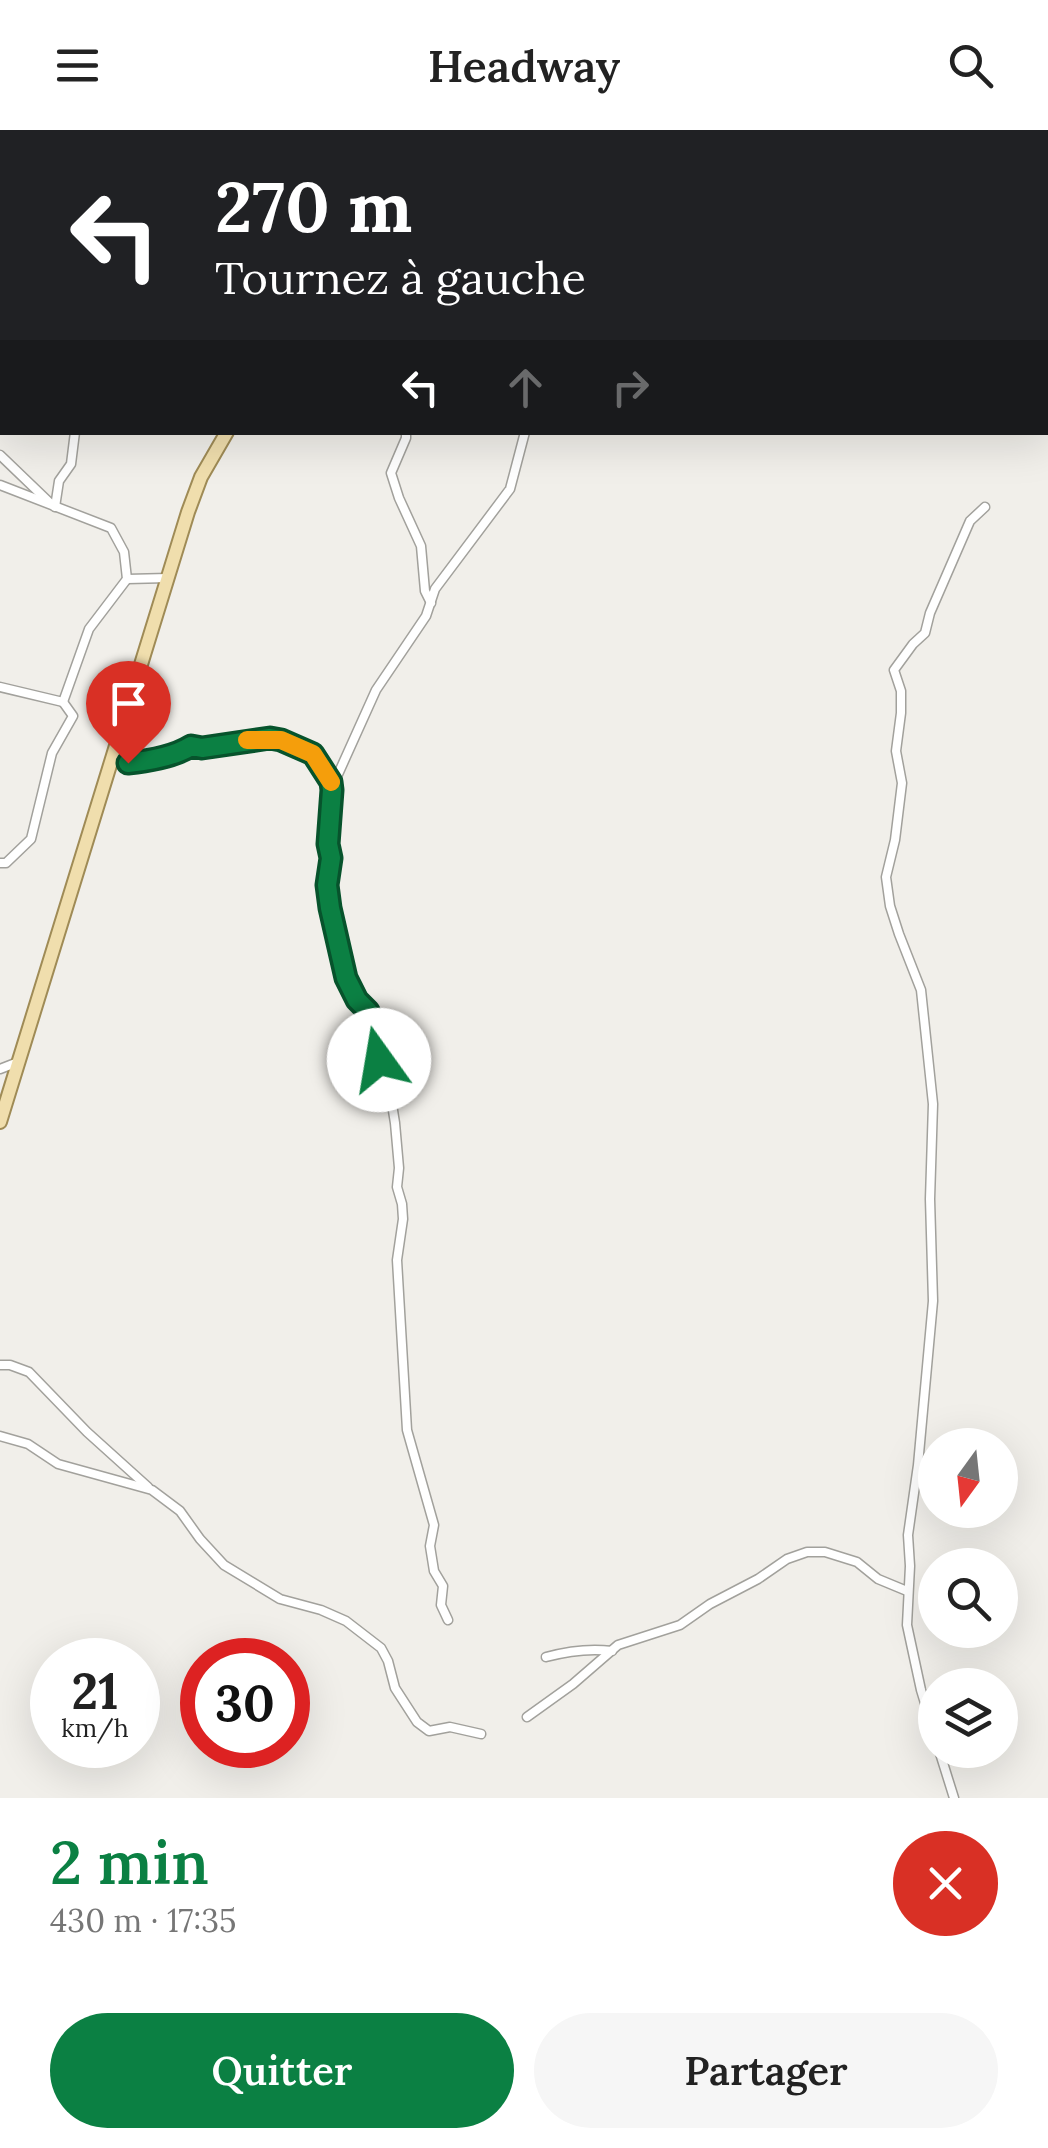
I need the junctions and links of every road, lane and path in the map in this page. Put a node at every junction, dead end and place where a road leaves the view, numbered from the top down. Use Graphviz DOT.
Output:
graph roads {
  1 [pos="75,435"];
  2 [pos="225,435"];
  3 [pos="406,435"];
  4 [pos="525,435"];
  5 [pos="0,455"];
  6 [pos="0,485"];
  7 [pos="54,507"];
  8 [pos="985,507"];
  9 [pos="168,578"];
  10 [pos="127,580"];
  11 [pos="430,603"];
  12 [pos="0,686"];
  13 [pos="63,702"];
  14 [pos="128,763"];
  15 [pos="332,790"];
  16 [pos="0,863"];
  17 [pos="18,1062"];
  18 [pos="0,1069"];
  19 [pos="0,1122"];
  20 [pos="0,1365"];
  21 [pos="0,1436"];
  22 [pos="152,1490"];
  23 [pos="907,1591"];
  24 [pos="448,1620"];
  25 [pos="612,1651"];
  26 [pos="546,1656"];
  27 [pos="918,1677"];
  28 [pos="527,1717"];
  29 [pos="481,1734"];
  30 [pos="945,1768"];
  31 [pos="954,1798"];
  1 -- 7 [label="street"];
  2 -- 9 [label="main road"];
  3 -- 11 [label="street"];
  4 -- 11 [label="street"];
  5 -- 7 [label="street"];
  6 -- 7 [label="street"];
  7 -- 10 [label="street"];
  8 -- 23 [label="street"];
  9 -- 10 [label="street"];
  9 -- 17 [label="main road"];
  10 -- 13 [label="street"];
  11 -- 15 [label="street"];
  12 -- 13 [label="street"];
  13 -- 16 [label="street"];
  14 -- 15 [label="street"];
  15 -- 24 [label="street"];
  17 -- 18 [label="street"];
  17 -- 19 [label="main road"];
  20 -- 22 [label="street"];
  21 -- 22 [label="street"];
  22 -- 29 [label="street"];
  23 -- 25 [label="street"];
  23 -- 27 [label="street"];
  25 -- 26 [label="street"];
  25 -- 28 [label="street"];
  30 -- 31 [label="street"];
}
